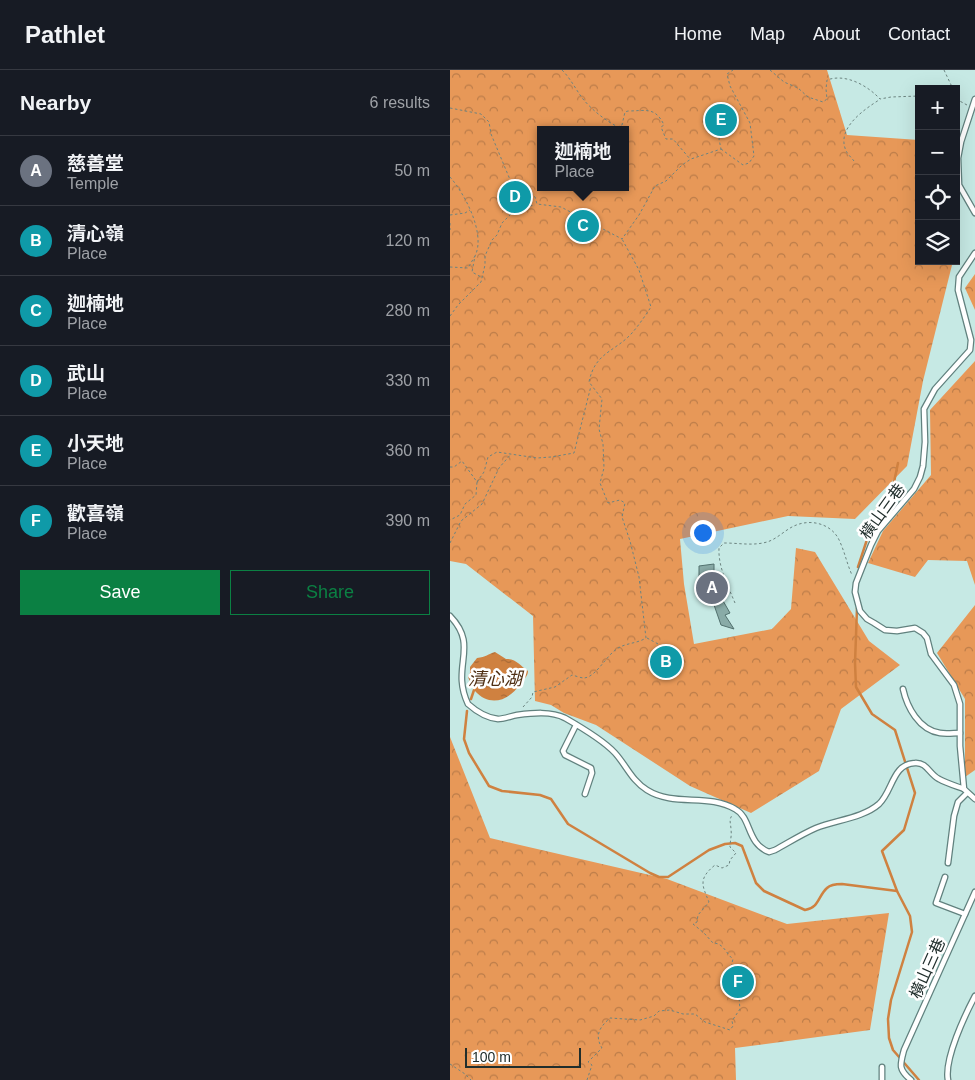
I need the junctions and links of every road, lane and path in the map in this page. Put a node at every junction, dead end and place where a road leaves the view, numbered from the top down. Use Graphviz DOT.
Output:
graph roads {
  1 [pos="562,70"];
  2 [pos="733,70"];
  3 [pos="770,70"];
  4 [pos="944,70"];
  5 [pos="950,85"];
  6 [pos="915,96"];
  7 [pos="880,99"];
  8 [pos="975,99"];
  9 [pos="960,102"];
  10 [pos="450,108"];
  11 [pos="972,108"];
  12 [pos="724,125"];
  13 [pos="616,126"];
  14 [pos="620,126"];
  15 [pos="721,149"];
  16 [pos="691,159"];
  17 [pos="854,161"];
  18 [pos="450,177"];
  19 [pos="522,192"];
  20 [pos="527,194"];
  21 [pos="515,196"];
  22 [pos="537,204"];
  23 [pos="524,207"];
  24 [pos="470,210"];
  25 [pos="975,213"];
  26 [pos="450,215"];
  27 [pos="450,223"];
  28 [pos="450,230"];
  29 [pos="622,239"];
  30 [pos="975,253"];
  31 [pos="475,256"];
  32 [pos="450,266"];
  33 [pos="482,277"];
  34 [pos="450,316"];
  35 [pos="591,386"];
  36 [pos="512,453"];
  37 [pos="450,467"];
  38 [pos="477,482"];
  39 [pos="450,520"];
  40 [pos="450,542"];
  41 [pos="856,583"];
  42 [pos="735,602"];
  43 [pos="450,616"];
  44 [pos="646,638"];
  45 [pos="460,646"];
  46 [pos="666,662"];
  47 [pos="904,689"];
  48 [pos="457,691"];
  49 [pos="516,715"];
  50 [pos="576,724"];
  51 [pos="960,733"];
  52 [pos="965,791"];
  53 [pos="585,794"];
  54 [pos="975,798"];
  55 [pos="737,809"];
  56 [pos="948,863"];
  57 [pos="945,877"];
  58 [pos="975,892"];
  59 [pos="965,914"];
  60 [pos="975,996"];
  61 [pos="450,1064"];
  62 [pos="882,1067"];
  63 [pos="471,1080"];
  64 [pos="588,1080"];
  65 [pos="882,1080"];
  66 [pos="911,1080"];
  67 [pos="948,1080"];
  1 -- 13 [label="path"];
  2 -- 15 [label="path"];
  3 -- 7 [label="path"];
  4 -- 5 [label="path"];
  6 -- 7 [label="path"];
  7 -- 17 [label="path"];
  8 -- 11 [label="lane"];
  9 -- 11 [label="path"];
  10 -- 19 [label="path"];
  11 -- 25 [label="lane"];
  12 -- 15 [label="path"];
  14 -- 16 [label="path"];
  15 -- 16 [label="path"];
  16 -- 29 [label="path"];
  18 -- 24 [label="path"];
  19 -- 20 [label="path"];
  19 -- 21 [label="path"];
  20 -- 22 [label="path"];
  20 -- 23 [label="path"];
  22 -- 23 [label="path"];
  22 -- 29 [label="path"];
  23 -- 33 [label="path"];
  24 -- 26 [label="path"];
  24 -- 31 [label="path"];
  27 -- 28 [label="path"];
  29 -- 35 [label="path"];
  30 -- 41 [label="lane, 橫山三巷"];
  31 -- 32 [label="path"];
  31 -- 33 [label="path"];
  33 -- 34 [label="path"];
  35 -- 36 [label="path"];
  35 -- 44 [label="path"];
  36 -- 38 [label="path"];
  36 -- 40 [label="path"];
  37 -- 38 [label="path"];
  38 -- 39 [label="path"];
  41 -- 42 [label="path"];
  41 -- 51 [label="lane, 橫山三巷"];
  43 -- 45 [label="lane"];
  44 -- 46 [label="path"];
  44 -- 49 [label="path"];
  47 -- 51 [label="lane"];
  48 -- 49 [label="lane"];
  49 -- 50 [label="lane"];
  50 -- 53 [label="lane"];
  50 -- 55 [label="lane"];
  51 -- 52 [label="lane, 橫山三巷"];
  52 -- 54 [label="lane"];
  52 -- 55 [label="lane"];
  52 -- 56 [label="lane"];
  55 -- 64 [label="path"];
  57 -- 59 [label="lane"];
  58 -- 59 [label="lane, 橫山三巷"];
  59 -- 66 [label="lane, 橫山三巷"];
  60 -- 67 [label="lane"];
  61 -- 63 [label="path"];
  62 -- 65 [label="lane"];
}
